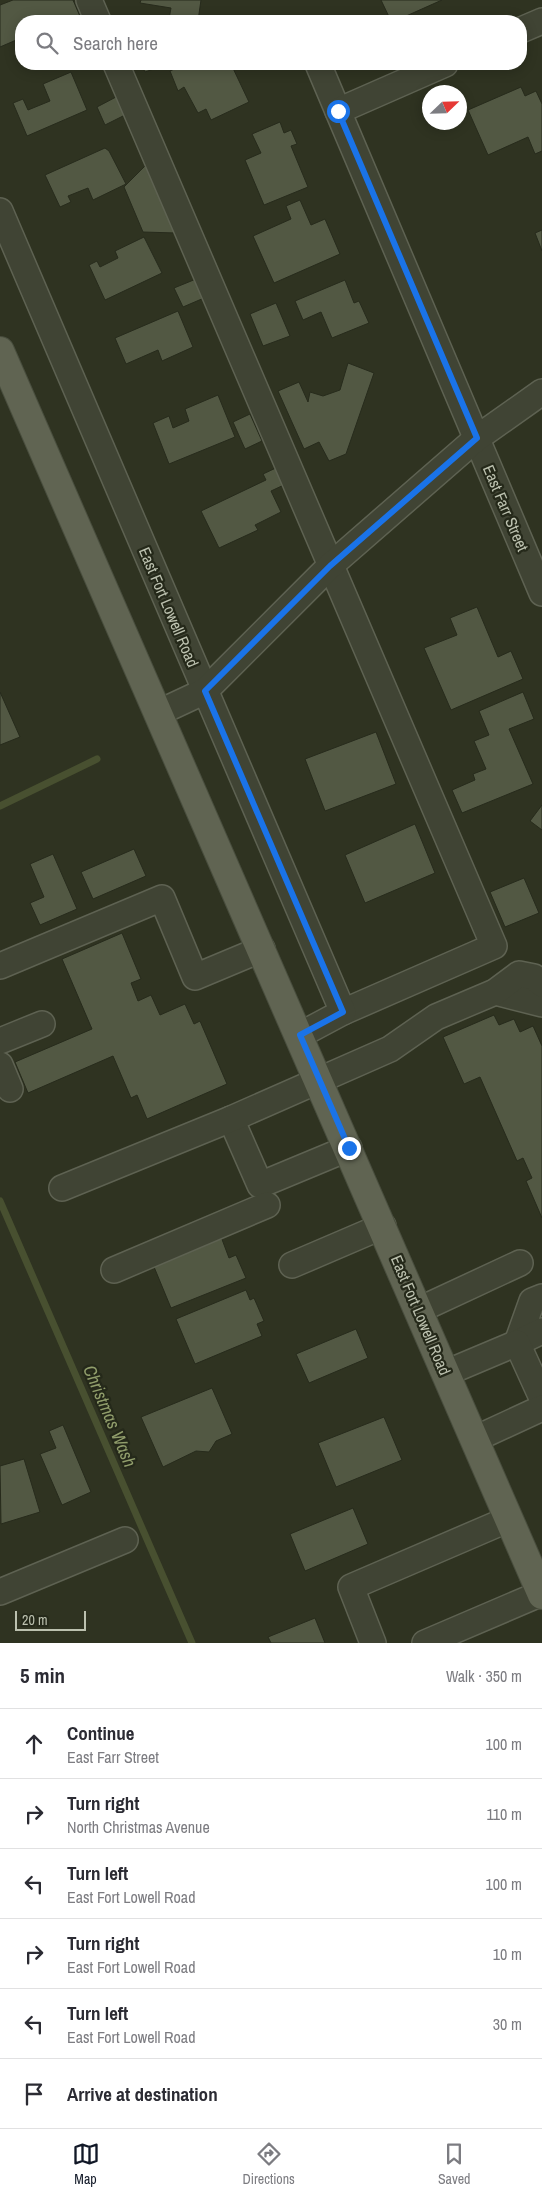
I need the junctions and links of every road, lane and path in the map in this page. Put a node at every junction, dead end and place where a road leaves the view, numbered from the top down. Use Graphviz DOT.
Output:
graph roads {
  1 [pos="89,0"];
  2 [pos="95,15"];
  3 [pos="542,21"];
  4 [pos="527,27"];
  5 [pos="119,70"];
  6 [pos="321,70"];
  7 [pos="431,70"];
  8 [pos="338,111"];
  9 [pos="0,211"];
  10 [pos="3,366"];
  11 [pos="542,392"];
  12 [pos="477,438"];
  13 [pos="330,566"];
  14 [pos="542,594"];
  15 [pos="205,691"];
  16 [pos="158,713"];
  17 [pos="262,949"];
  18 [pos="0,966"];
  19 [pos="542,984"];
  20 [pos="495,992"];
  21 [pos="542,1004"];
  22 [pos="343,1012"];
  23 [pos="42,1024"];
  24 [pos="300,1035"];
  25 [pos="0,1041"];
  26 [pos="0,1064"];
  27 [pos="319,1080"];
  28 [pos="10,1089"];
  29 [pos="231,1119"];
  30 [pos="349,1148"];
  31 [pos="62,1188"];
  32 [pos="267,1205"];
  33 [pos="382,1226"];
  34 [pos="520,1263"];
  35 [pos="292,1265"];
  36 [pos="114,1270"];
  37 [pos="542,1296"];
  38 [pos="419,1310"];
  39 [pos="542,1331"];
  40 [pos="517,1343"];
  41 [pos="446,1373"];
  42 [pos="542,1398"];
  43 [pos="542,1408"];
  44 [pos="474,1439"];
  45 [pos="510,1519"];
  46 [pos="125,1540"];
  47 [pos="0,1592"];
  48 [pos="542,1594"];
  49 [pos="453,1638"];
  50 [pos="373,1643"];
  51 [pos="425,1643"];
  1 -- 2 [label="street"];
  3 -- 4 [label="street"];
  5 -- 13 [label="street"];
  6 -- 8 [label="street, East Farr Street"];
  7 -- 8 [label="street"];
  8 -- 12 [label="street, East Farr Street"];
  9 -- 15 [label="street, East Fort Lowell Road"];
  10 -- 16 [label="main road, East Fort Lowell Road"];
  11 -- 12 [label="street"];
  12 -- 13 [label="street"];
  12 -- 14 [label="street, East Farr Street"];
  13 -- 15 [label="street"];
  13 -- 22 [label="street"];
  15 -- 16 [label="street"];
  15 -- 22 [label="street, East Fort Lowell Road"];
  16 -- 17 [label="main road, East Fort Lowell Road"];
  17 -- 18 [label="street"];
  17 -- 24 [label="main road, East Fort Lowell Road"];
  19 -- 20 [label="street"];
  20 -- 21 [label="street"];
  20 -- 27 [label="street"];
  22 -- 24 [label="street"];
  23 -- 25 [label="street"];
  24 -- 27 [label="main road, East Fort Lowell Road"];
  26 -- 28 [label="street"];
  27 -- 29 [label="street"];
  27 -- 30 [label="main road, East Fort Lowell Road"];
  29 -- 30 [label="street"];
  29 -- 31 [label="street"];
  30 -- 33 [label="main road, East Fort Lowell Road"];
  32 -- 36 [label="street"];
  33 -- 35 [label="street"];
  33 -- 38 [label="main road, East Fort Lowell Road"];
  34 -- 38 [label="street"];
  37 -- 40 [label="street"];
  38 -- 41 [label="main road, East Fort Lowell Road"];
  39 -- 40 [label="street"];
  40 -- 41 [label="street"];
  40 -- 42 [label="street"];
  41 -- 44 [label="main road, East Fort Lowell Road"];
  43 -- 44 [label="street"];
  44 -- 45 [label="main road, East Fort Lowell Road"];
  45 -- 48 [label="main road, East Fort Lowell Road"];
  45 -- 50 [label="street"];
  46 -- 47 [label="street"];
  48 -- 49 [label="street"];
  49 -- 51 [label="street"];
}
